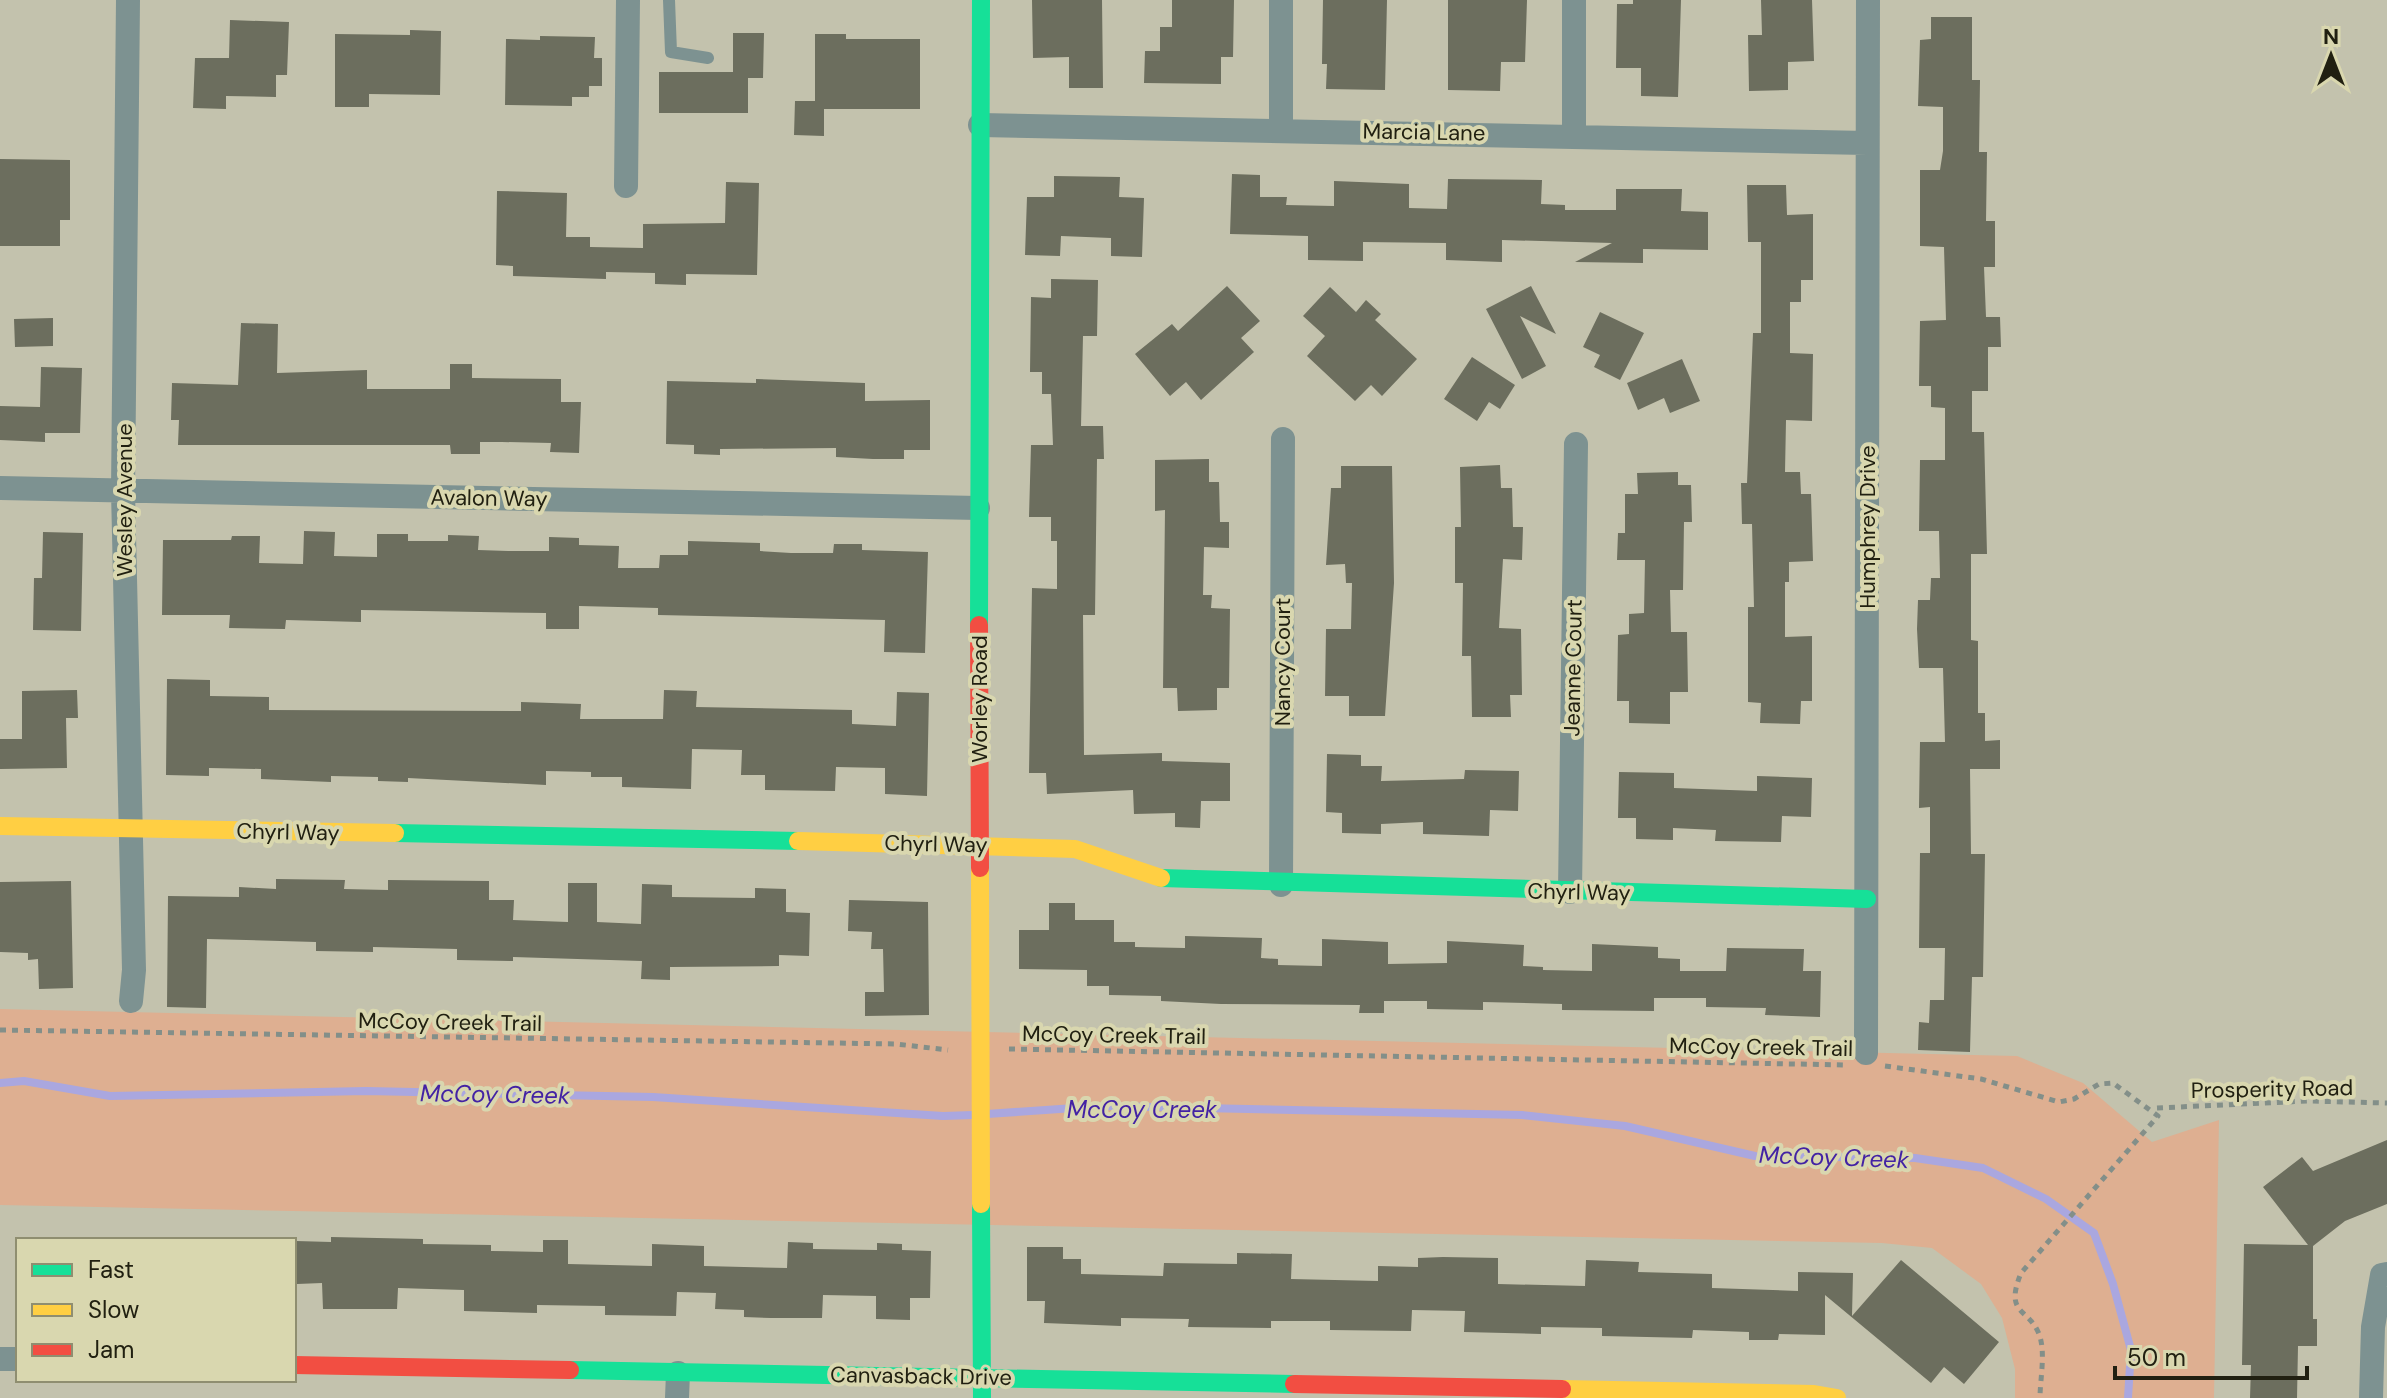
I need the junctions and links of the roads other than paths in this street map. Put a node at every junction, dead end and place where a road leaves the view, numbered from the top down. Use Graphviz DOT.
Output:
graph roads {
  1 [pos="128,0"];
  2 [pos="628,0"];
  3 [pos="669,0"];
  4 [pos="981,0"];
  5 [pos="1281,0"];
  6 [pos="1574,0"];
  7 [pos="1868,0"];
  8 [pos="708,58"];
  9 [pos="980,125"];
  10 [pos="1281,129"];
  11 [pos="1574,135"];
  12 [pos="1867,143"];
  13 [pos="626,186"];
  14 [pos="1283,439"];
  15 [pos="1576,444"];
  16 [pos="0,488"];
  17 [pos="123,491"];
  18 [pos="978,508"];
  19 [pos="0,826"];
  20 [pos="130,829"];
  21 [pos="979,844"];
  22 [pos="1281,885"];
  23 [pos="1570,892"];
  24 [pos="1867,899"];
  25 [pos="131,1001"];
  26 [pos="1866,1061"];
  27 [pos="2385,1275"];
  28 [pos="296,1365"];
  29 [pos="678,1373"];
  30 [pos="982,1377"];
  31 [pos="677,1398"];
  32 [pos="982,1398"];
  33 [pos="1837,1398"];
  34 [pos="2371,1398"];
  1 -- 17 [label="street, Wesley Avenue"];
  2 -- 13 [label="street"];
  3 -- 8 [label="lane"];
  4 -- 9 [label="street, Worley Road"];
  5 -- 10 [label="street"];
  6 -- 11 [label="street"];
  7 -- 12 [label="street, Humphrey Drive"];
  9 -- 10 [label="street, Marcia Lane"];
  9 -- 18 [label="street, Worley Road"];
  10 -- 11 [label="street, Marcia Lane"];
  11 -- 12 [label="street, Marcia Lane"];
  12 -- 24 [label="street, Humphrey Drive"];
  14 -- 22 [label="street, Nancy Court"];
  15 -- 23 [label="street, Jeanne Court"];
  16 -- 17 [label="street, Avalon Way"];
  17 -- 18 [label="street, Avalon Way"];
  17 -- 20 [label="street, Wesley Avenue"];
  18 -- 21 [label="street, Worley Road"];
  19 -- 20 [label="street, Chyrl Way"];
  20 -- 21 [label="street, Chyrl Way"];
  20 -- 25 [label="street, Wesley Avenue"];
  21 -- 22 [label="street, Chyrl Way"];
  21 -- 30 [label="street, Worley Road"];
  22 -- 23 [label="street, Chyrl Way"];
  23 -- 24 [label="street, Chyrl Way"];
  24 -- 26 [label="street, Humphrey Drive"];
  27 -- 34 [label="street"];
  28 -- 29 [label="street, Canvasback Drive"];
  29 -- 30 [label="street, Canvasback Drive"];
  29 -- 31 [label="street"];
  30 -- 32 [label="street, Worley Road"];
  30 -- 33 [label="street, Canvasback Drive"];
}
